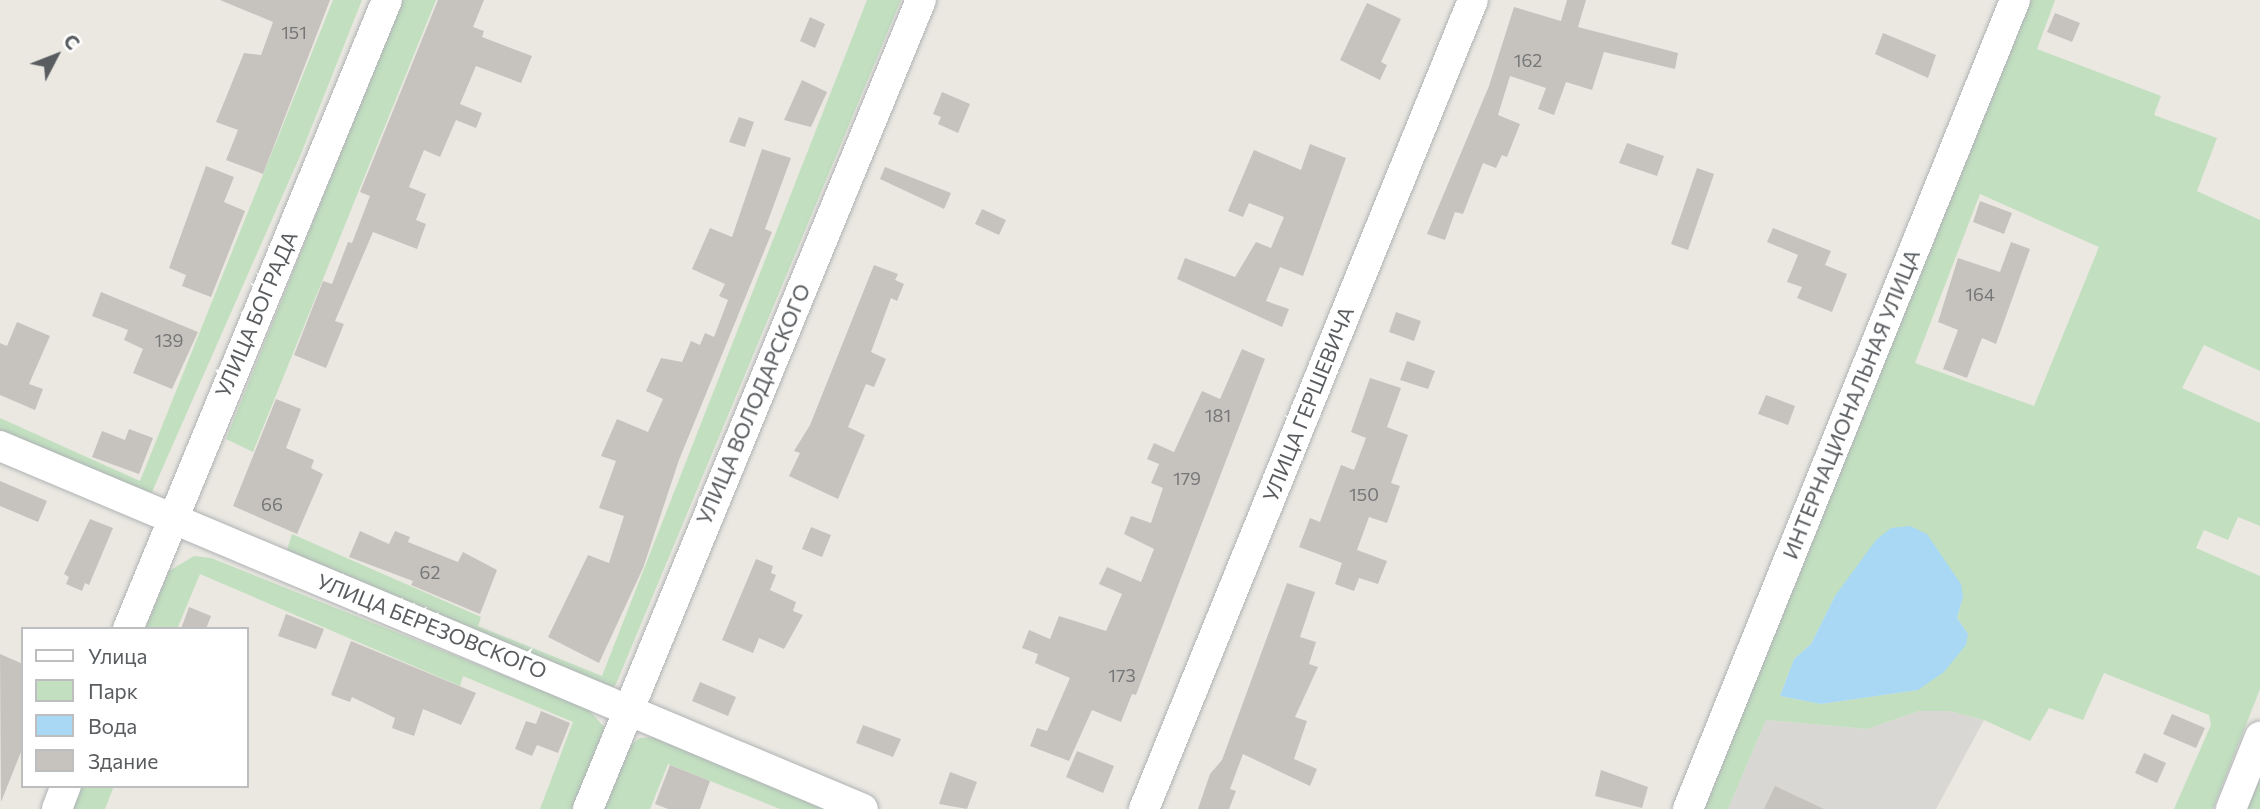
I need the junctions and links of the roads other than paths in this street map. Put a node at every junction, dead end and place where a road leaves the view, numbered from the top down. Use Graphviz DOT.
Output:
graph roads {
  1 [pos="387,0"];
  2 [pos="921,0"];
  3 [pos="1473,0"];
  4 [pos="2015,0"];
  5 [pos="0,446"];
  6 [pos="171,520"];
  7 [pos="129,627"];
  8 [pos="628,707"];
  9 [pos="2260,737"];
  10 [pos="65,788"];
  11 [pos="57,809"];
  12 [pos="588,809"];
  13 [pos="863,809"];
  14 [pos="1144,809"];
  15 [pos="1688,809"];
  16 [pos="2231,809"];
  1 -- 6 [label="street, УЛИЦА БОГРАДА"];
  2 -- 8 [label="street, УЛИЦА ВОЛОДАРСКОГО"];
  3 -- 14 [label="street, УЛИЦА ГЕРШЕВИЧА"];
  4 -- 15 [label="street, ИНТЕРНАЦИОНАЛЬНАЯ УЛИЦА"];
  5 -- 6 [label="street, УЛИЦА БЕРЕЗОВСКОГО"];
  6 -- 7 [label="street, УЛИЦА БОГРАДА"];
  6 -- 8 [label="street, УЛИЦА БЕРЕЗОВСКОГО"];
  8 -- 12 [label="street, УЛИЦА ВОЛОДАРСКОГО"];
  8 -- 13 [label="street, УЛИЦА БЕРЕЗОВСКОГО"];
  9 -- 16 [label="street"];
  10 -- 11 [label="street"];
}
